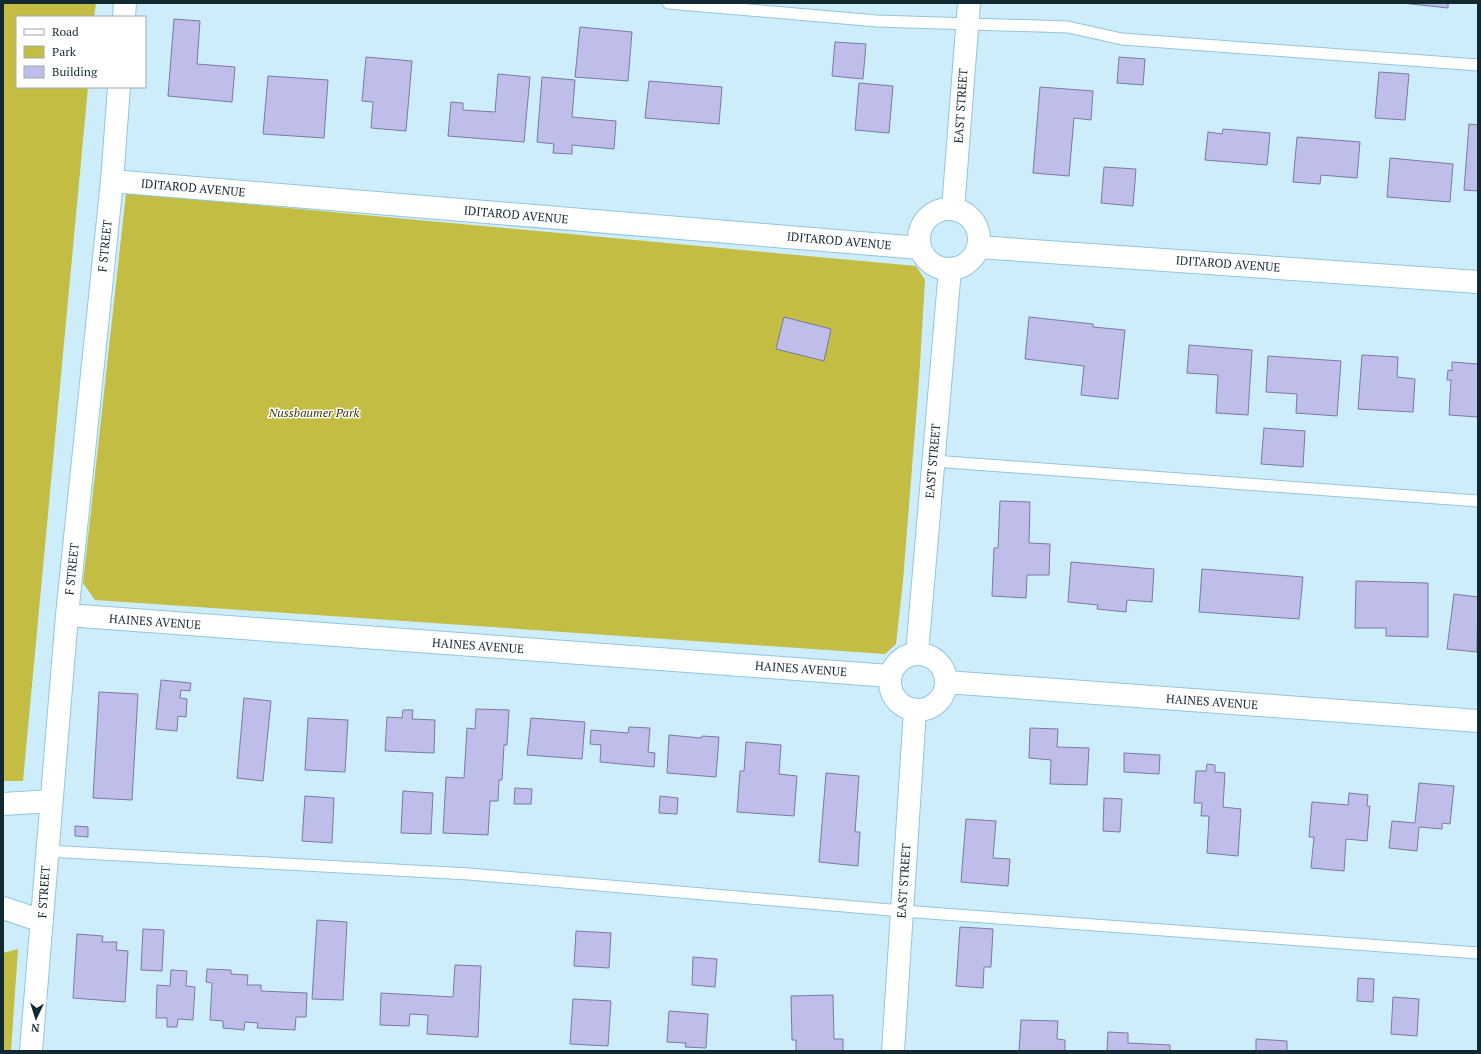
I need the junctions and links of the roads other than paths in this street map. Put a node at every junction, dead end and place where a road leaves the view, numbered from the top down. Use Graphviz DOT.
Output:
graph roads {
  1 [pos="125,3"];
  2 [pos="668,3"];
  3 [pos="968,14"];
  4 [pos="124,16"];
  5 [pos="1478,65"];
  6 [pos="119,88"];
  7 [pos="112,182"];
  8 [pos="953,209"];
  9 [pos="978,247"];
  10 [pos="920,248"];
  11 [pos="950,270"];
  12 [pos="1478,282"];
  13 [pos="933,461"];
  14 [pos="1478,501"];
  15 [pos="67,615"];
  16 [pos="917,653"];
  17 [pos="890,676"];
  18 [pos="946,682"];
  19 [pos="915,710"];
  20 [pos="1478,721"];
  21 [pos="51,801"];
  22 [pos="3,804"];
  23 [pos="47,851"];
  24 [pos="3,908"];
  25 [pos="902,911"];
  26 [pos="42,921"];
  27 [pos="1478,953"];
  28 [pos="31,1051"];
  29 [pos="894,1051"];
  1 -- 4 [label="street"];
  2 -- 3 [label="lane"];
  3 -- 5 [label="lane"];
  3 -- 8 [label="street, EAST STREET"];
  6 -- 7 [label="street, F STREET"];
  7 -- 10 [label="street, IDITAROD AVENUE"];
  7 -- 15 [label="street, F STREET"];
  8 -- 9 [label="street"];
  8 -- 10 [label="street"];
  9 -- 11 [label="street"];
  9 -- 12 [label="street, IDITAROD AVENUE"];
  10 -- 11 [label="street"];
  11 -- 13 [label="street, EAST STREET"];
  13 -- 14 [label="lane"];
  13 -- 16 [label="street, EAST STREET"];
  15 -- 17 [label="street, HAINES AVENUE"];
  15 -- 21 [label="street, F STREET"];
  16 -- 17 [label="street"];
  16 -- 18 [label="street"];
  17 -- 19 [label="street"];
  18 -- 19 [label="street"];
  18 -- 20 [label="street, HAINES AVENUE"];
  19 -- 25 [label="street, EAST STREET"];
  21 -- 22 [label="street"];
  21 -- 23 [label="street, F STREET"];
  23 -- 25 [label="lane"];
  23 -- 26 [label="street, F STREET"];
  24 -- 26 [label="street"];
  25 -- 27 [label="lane"];
  25 -- 29 [label="street, EAST STREET"];
  26 -- 28 [label="street, F STREET"];
}
